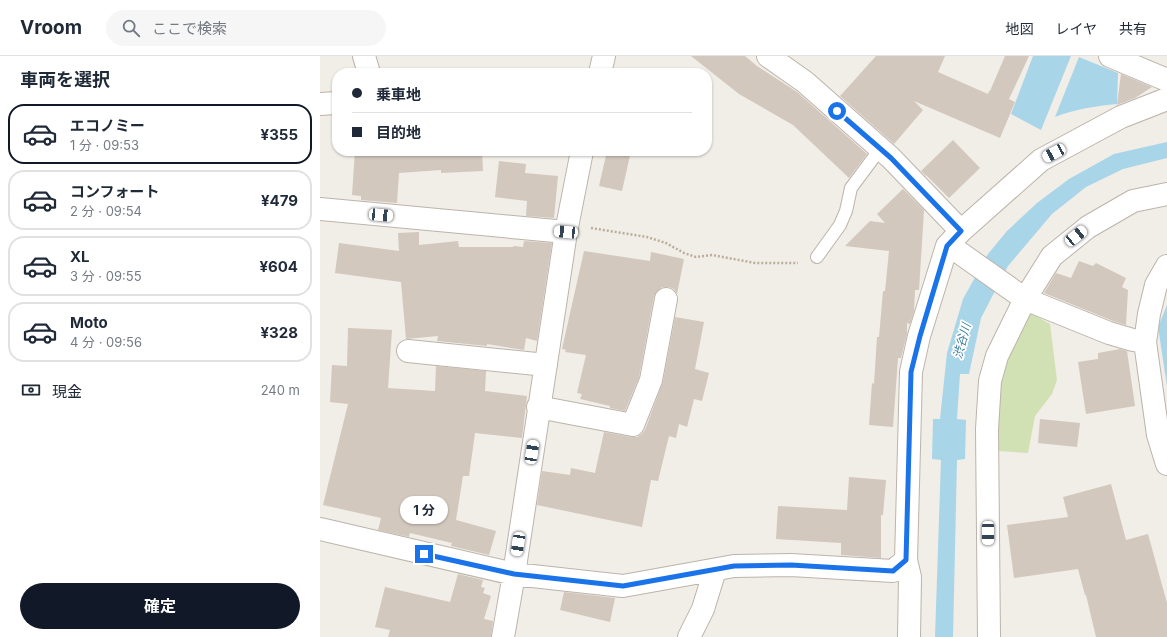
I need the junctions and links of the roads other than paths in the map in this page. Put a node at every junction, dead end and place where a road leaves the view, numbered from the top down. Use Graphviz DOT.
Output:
graph roads {
  1 [pos="364,56"];
  2 [pos="604,56"];
  3 [pos="768,56"];
  4 [pos="1110,56"];
  5 [pos="368,68"];
  6 [pos="601,68"];
  7 [pos="1167,80"];
  8 [pos="1167,99"];
  9 [pos="332,103"];
  10 [pos="320,104"];
  11 [pos="880,149"];
  12 [pos="581,156"];
  13 [pos="1167,194"];
  14 [pos="320,210"];
  15 [pos="566,228"];
  16 [pos="956,243"];
  17 [pos="817,257"];
  18 [pos="1167,266"];
  19 [pos="1020,295"];
  20 [pos="666,299"];
  21 [pos="1145,342"];
  22 [pos="408,351"];
  23 [pos="546,365"];
  24 [pos="538,407"];
  25 [pos="1167,464"];
  26 [pos="320,529"];
  27 [pos="906,560"];
  28 [pos="715,570"];
  29 [pos="514,574"];
  30 [pos="502,637"];
  31 [pos="689,637"];
  32 [pos="909,637"];
  33 [pos="989,637"];
  1 -- 5 [label="street"];
  2 -- 6 [label="street"];
  3 -- 11 [label="street"];
  4 -- 7 [label="street"];
  8 -- 16 [label="street"];
  9 -- 10 [label="street"];
  11 -- 16 [label="street"];
  11 -- 17 [label="lane"];
  12 -- 15 [label="street"];
  13 -- 19 [label="street"];
  14 -- 15 [label="street"];
  15 -- 23 [label="street"];
  16 -- 19 [label="street"];
  16 -- 27 [label="street"];
  18 -- 21 [label="street"];
  19 -- 21 [label="street"];
  19 -- 33 [label="street"];
  20 -- 24 [label="street"];
  21 -- 25 [label="street"];
  22 -- 23 [label="street"];
  23 -- 24 [label="street"];
  24 -- 29 [label="street"];
  26 -- 29 [label="street"];
  27 -- 28 [label="street"];
  27 -- 32 [label="street"];
  28 -- 29 [label="street"];
  28 -- 31 [label="street"];
  29 -- 30 [label="street"];
}
